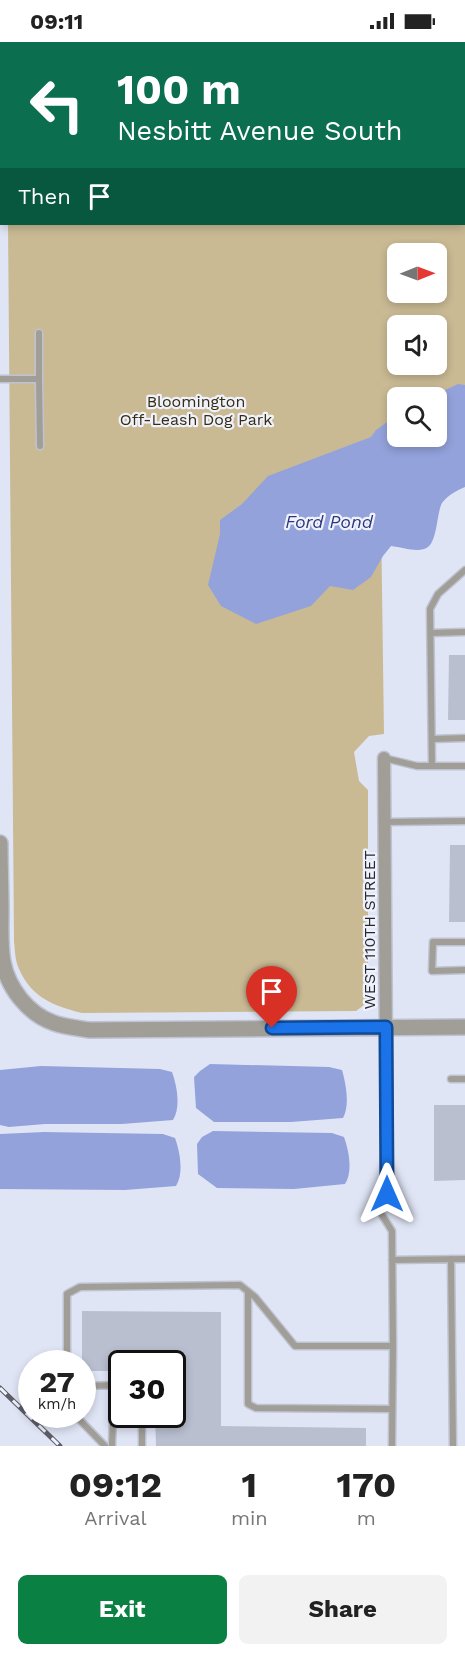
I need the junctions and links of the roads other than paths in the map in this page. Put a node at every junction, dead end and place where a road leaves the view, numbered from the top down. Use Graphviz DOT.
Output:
graph roads {
  1 [pos="39,333"];
  2 [pos="0,379"];
  3 [pos="39,379"];
  4 [pos="40,446"];
  5 [pos="465,570"];
  6 [pos="465,632"];
  7 [pos="431,633"];
  8 [pos="465,738"];
  9 [pos="432,739"];
  10 [pos="384,758"];
  11 [pos="432,766"];
  12 [pos="465,766"];
  13 [pos="465,821"];
  14 [pos="385,822"];
  15 [pos="0,843"];
  16 [pos="1,917"];
  17 [pos="465,942"];
  18 [pos="465,970"];
  19 [pos="386,1027"];
  20 [pos="465,1027"];
  21 [pos="451,1079"];
  22 [pos="465,1079"];
  23 [pos="377,1207"];
  24 [pos="451,1259"];
  25 [pos="465,1259"];
  26 [pos="392,1260"];
  27 [pos="248,1292"];
  28 [pos="393,1346"];
  29 [pos="67,1350"];
  30 [pos="392,1409"];
  31 [pos="88,1428"];
  32 [pos="113,1428"];
  33 [pos="142,1428"];
  34 [pos="105,1446"];
  35 [pos="112,1446"];
  36 [pos="142,1446"];
  37 [pos="392,1446"];
  38 [pos="453,1446"];
  1 -- 3 [label="lane"];
  2 -- 3 [label="lane"];
  3 -- 4 [label="lane"];
  5 -- 7 [label="lane"];
  6 -- 7 [label="lane"];
  7 -- 9 [label="lane"];
  8 -- 9 [label="lane"];
  9 -- 11 [label="lane"];
  10 -- 11 [label="lane"];
  10 -- 14 [label="street, WEST 110TH STREET"];
  11 -- 12 [label="lane"];
  13 -- 14 [label="lane"];
  14 -- 19 [label="street, WEST 110TH STREET"];
  15 -- 16 [label="street"];
  16 -- 19 [label="street"];
  17 -- 18 [label="lane"];
  19 -- 20 [label="street"];
  19 -- 23 [label="street, WEST 110TH STREET"];
  21 -- 22 [label="lane"];
  23 -- 26 [label="lane"];
  24 -- 25 [label="lane"];
  24 -- 26 [label="lane"];
  24 -- 38 [label="lane"];
  26 -- 28 [label="lane"];
  27 -- 28 [label="lane"];
  27 -- 29 [label="lane"];
  27 -- 30 [label="lane"];
  28 -- 30 [label="lane"];
  30 -- 37 [label="lane"];
  31 -- 34 [label="lane"];
  32 -- 35 [label="lane"];
  33 -- 36 [label="lane"];
}
